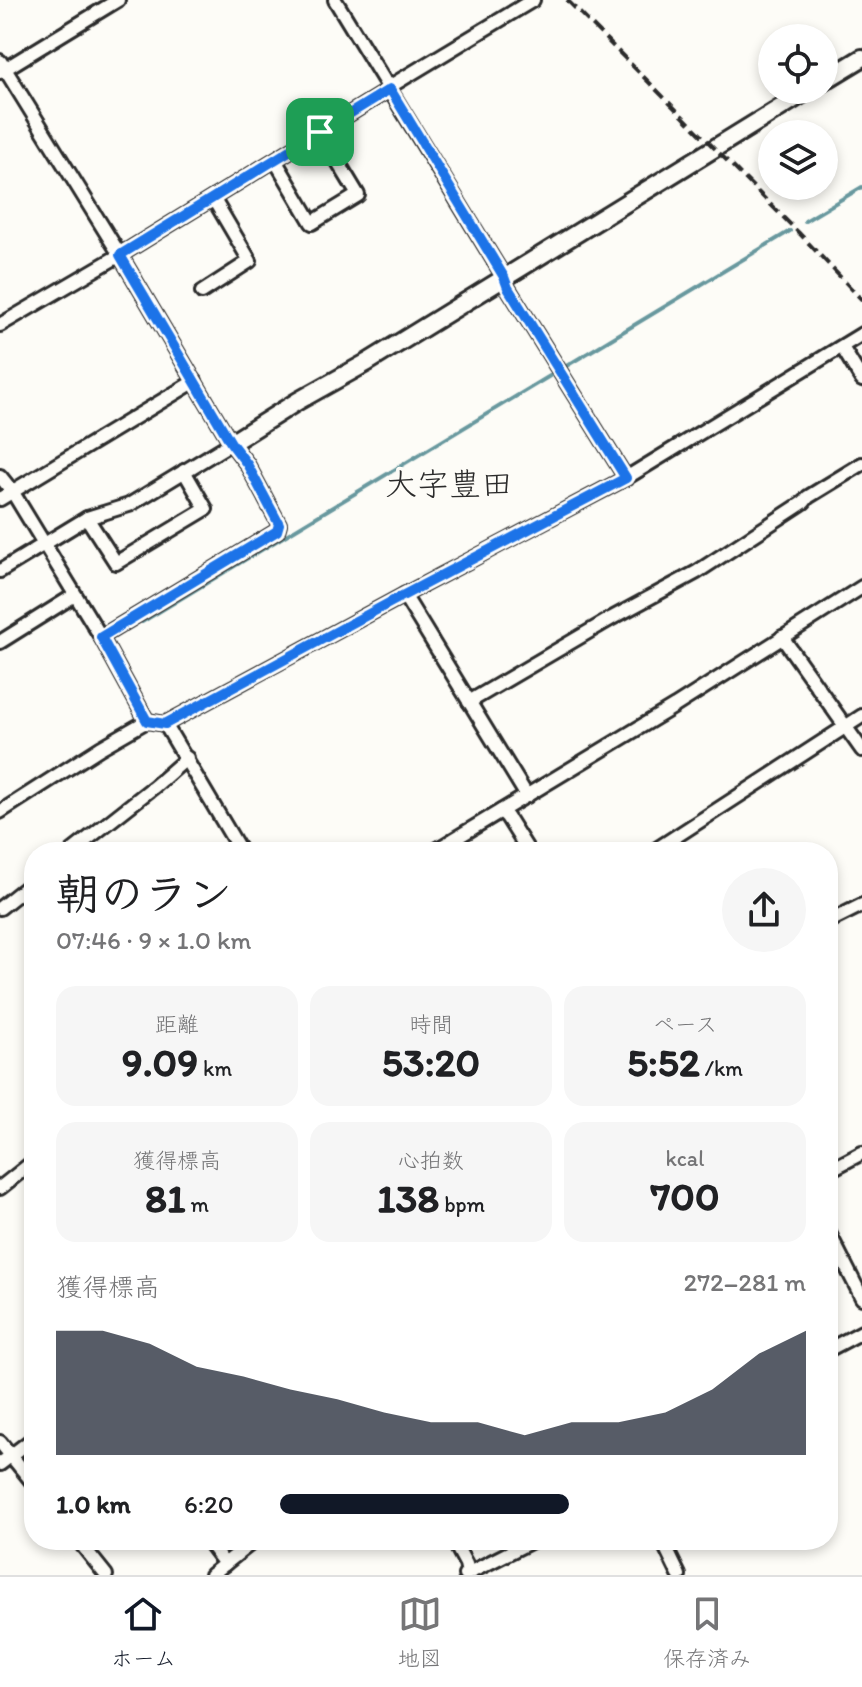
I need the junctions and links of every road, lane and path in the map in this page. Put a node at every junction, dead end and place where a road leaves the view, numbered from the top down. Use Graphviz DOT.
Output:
graph roads {
  1 [pos="118,0"];
  2 [pos="335,0"];
  3 [pos="533,0"];
  4 [pos="862,58"];
  5 [pos="2,67"];
  6 [pos="838,73"];
  7 [pos="389,88"];
  8 [pos="787,104"];
  9 [pos="320,132"];
  10 [pos="275,160"];
  11 [pos="213,198"];
  12 [pos="120,255"];
  13 [pos="504,277"];
  14 [pos="202,292"];
  15 [pos="0,325"];
  16 [pos="862,334"];
  17 [pos="842,347"];
  18 [pos="862,380"];
  19 [pos="195,381"];
  20 [pos="231,443"];
  21 [pos="862,464"];
  22 [pos="184,471"];
  23 [pos="0,476"];
  24 [pos="626,478"];
  25 [pos="12,491"];
  26 [pos="0,499"];
  27 [pos="87,518"];
  28 [pos="44,545"];
  29 [pos="0,571"];
  30 [pos="862,587"];
  31 [pos="75,595"];
  32 [pos="404,595"];
  33 [pos="101,637"];
  34 [pos="782,637"];
  35 [pos="0,642"];
  36 [pos="469,702"];
  37 [pos="862,716"];
  38 [pos="147,721"];
  39 [pos="165,724"];
  40 [pos="846,727"];
  41 [pos="862,750"];
  42 [pos="187,758"];
  43 [pos="527,796"];
  44 [pos="501,811"];
  45 [pos="0,812"];
  46 [pos="83,842"];
  47 [pos="236,842"];
  48 [pos="450,842"];
  49 [pos="523,842"];
  50 [pos="668,842"];
  51 [pos="24,889"];
  52 [pos="862,905"];
  53 [pos="0,908"];
  54 [pos="838,917"];
  55 [pos="862,1153"];
  56 [pos="838,1166"];
  57 [pos="24,1169"];
  58 [pos="0,1188"];
  59 [pos="838,1251"];
  60 [pos="862,1298"];
  61 [pos="862,1332"];
  62 [pos="838,1345"];
  63 [pos="0,1442"];
  64 [pos="24,1445"];
  65 [pos="11,1455"];
  66 [pos="0,1464"];
  67 [pos="24,1471"];
  68 [pos="86,1550"];
  69 [pos="214,1550"];
  70 [pos="242,1550"];
  71 [pos="458,1550"];
  72 [pos="514,1550"];
  73 [pos="667,1550"];
  74 [pos="225,1564"];
  75 [pos="467,1574"];
  76 [pos="106,1575"];
  77 [pos="211,1575"];
  78 [pos="679,1575"];
  1 -- 5 [label="street"];
  2 -- 7 [label="street"];
  3 -- 7 [label="street"];
  4 -- 6 [label="street"];
  5 -- 12 [label="street"];
  7 -- 9 [label="street"];
  7 -- 13 [label="street"];
  8 -- 13 [label="street"];
  9 -- 10 [label="street"];
  9 -- 10 [label="street"];
  10 -- 11 [label="street"];
  11 -- 12 [label="street"];
  11 -- 14 [label="street"];
  12 -- 15 [label="street"];
  12 -- 19 [label="street"];
  13 -- 20 [label="street"];
  13 -- 24 [label="street"];
  16 -- 17 [label="street"];
  17 -- 18 [label="street"];
  17 -- 24 [label="street"];
  19 -- 20 [label="street"];
  19 -- 25 [label="street"];
  20 -- 22 [label="street"];
  20 -- 33 [label="street"];
  21 -- 36 [label="street"];
  22 -- 27 [label="street"];
  22 -- 27 [label="street"];
  23 -- 25 [label="street"];
  24 -- 32 [label="street"];
  25 -- 26 [label="street"];
  25 -- 28 [label="street"];
  27 -- 28 [label="street"];
  28 -- 29 [label="street"];
  28 -- 31 [label="street"];
  30 -- 34 [label="street"];
  31 -- 33 [label="street"];
  31 -- 35 [label="street"];
  32 -- 36 [label="street"];
  32 -- 39 [label="street"];
  33 -- 38 [label="street"];
  34 -- 40 [label="street"];
  34 -- 43 [label="street"];
  36 -- 43 [label="street"];
  37 -- 40 [label="street"];
  38 -- 39 [label="street"];
  38 -- 45 [label="street"];
  39 -- 42 [label="street"];
  40 -- 41 [label="street"];
  40 -- 50 [label="street"];
  42 -- 46 [label="street"];
  42 -- 47 [label="street"];
  43 -- 44 [label="street"];
  44 -- 48 [label="street"];
  44 -- 49 [label="street"];
  51 -- 53 [label="street"];
  52 -- 54 [label="street"];
  55 -- 56 [label="street"];
  57 -- 58 [label="street"];
  59 -- 60 [label="street"];
  61 -- 62 [label="street"];
  63 -- 65 [label="street"];
  64 -- 65 [label="street"];
  65 -- 66 [label="street"];
  65 -- 67 [label="street"];
  68 -- 76 [label="street"];
  69 -- 74 [label="street"];
  70 -- 74 [label="street"];
  71 -- 75 [label="street"];
  72 -- 75 [label="street"];
  73 -- 78 [label="street"];
  74 -- 77 [label="street"];
}
